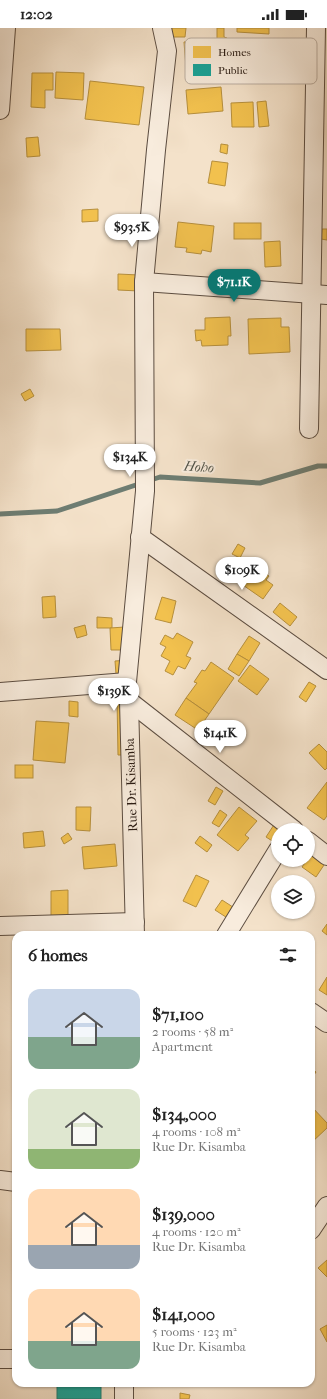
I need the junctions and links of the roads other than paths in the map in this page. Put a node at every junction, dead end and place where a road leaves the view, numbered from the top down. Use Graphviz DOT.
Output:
graph roads {
  1 [pos="6,28"];
  2 [pos="162,28"];
  3 [pos="316,28"];
  4 [pos="316,38"];
  5 [pos="317,84"];
  6 [pos="0,110"];
  7 [pos="144,282"];
  8 [pos="319,294"];
  9 [pos="309,429"];
  10 [pos="140,536"];
  11 [pos="327,670"];
  12 [pos="127,682"];
  13 [pos="0,692"];
  14 [pos="129,702"];
  15 [pos="284,823"];
  16 [pos="315,847"];
  17 [pos="327,856"];
  18 [pos="271,861"];
  19 [pos="0,926"];
  20 [pos="135,928"];
  21 [pos="228,931"];
  22 [pos="315,1015"];
  23 [pos="327,1023"];
  24 [pos="0,1180"];
  25 [pos="12,1182"];
  26 [pos="327,1206"];
  27 [pos="315,1224"];
  28 [pos="0,1358"];
  29 [pos="12,1359"];
  30 [pos="124,1387"];
  31 [pos="124,1399"];
  1 -- 6 [label="street"];
  2 -- 7 [label="street, Rue Dr. Kisamba"];
  3 -- 4 [label="street"];
  5 -- 8 [label="street"];
  7 -- 8 [label="street"];
  7 -- 10 [label="street, Rue Dr. Kisamba"];
  8 -- 9 [label="street"];
  10 -- 11 [label="street"];
  10 -- 12 [label="street, Rue Dr. Kisamba"];
  12 -- 13 [label="street"];
  12 -- 14 [label="street, Rue Dr. Kisamba"];
  14 -- 15 [label="street"];
  14 -- 20 [label="street, Rue Dr. Kisamba"];
  16 -- 17 [label="street"];
  18 -- 21 [label="street"];
  19 -- 20 [label="street"];
  22 -- 23 [label="street"];
  24 -- 25 [label="street"];
  26 -- 27 [label="street"];
  28 -- 29 [label="street"];
  30 -- 31 [label="street"];
}
